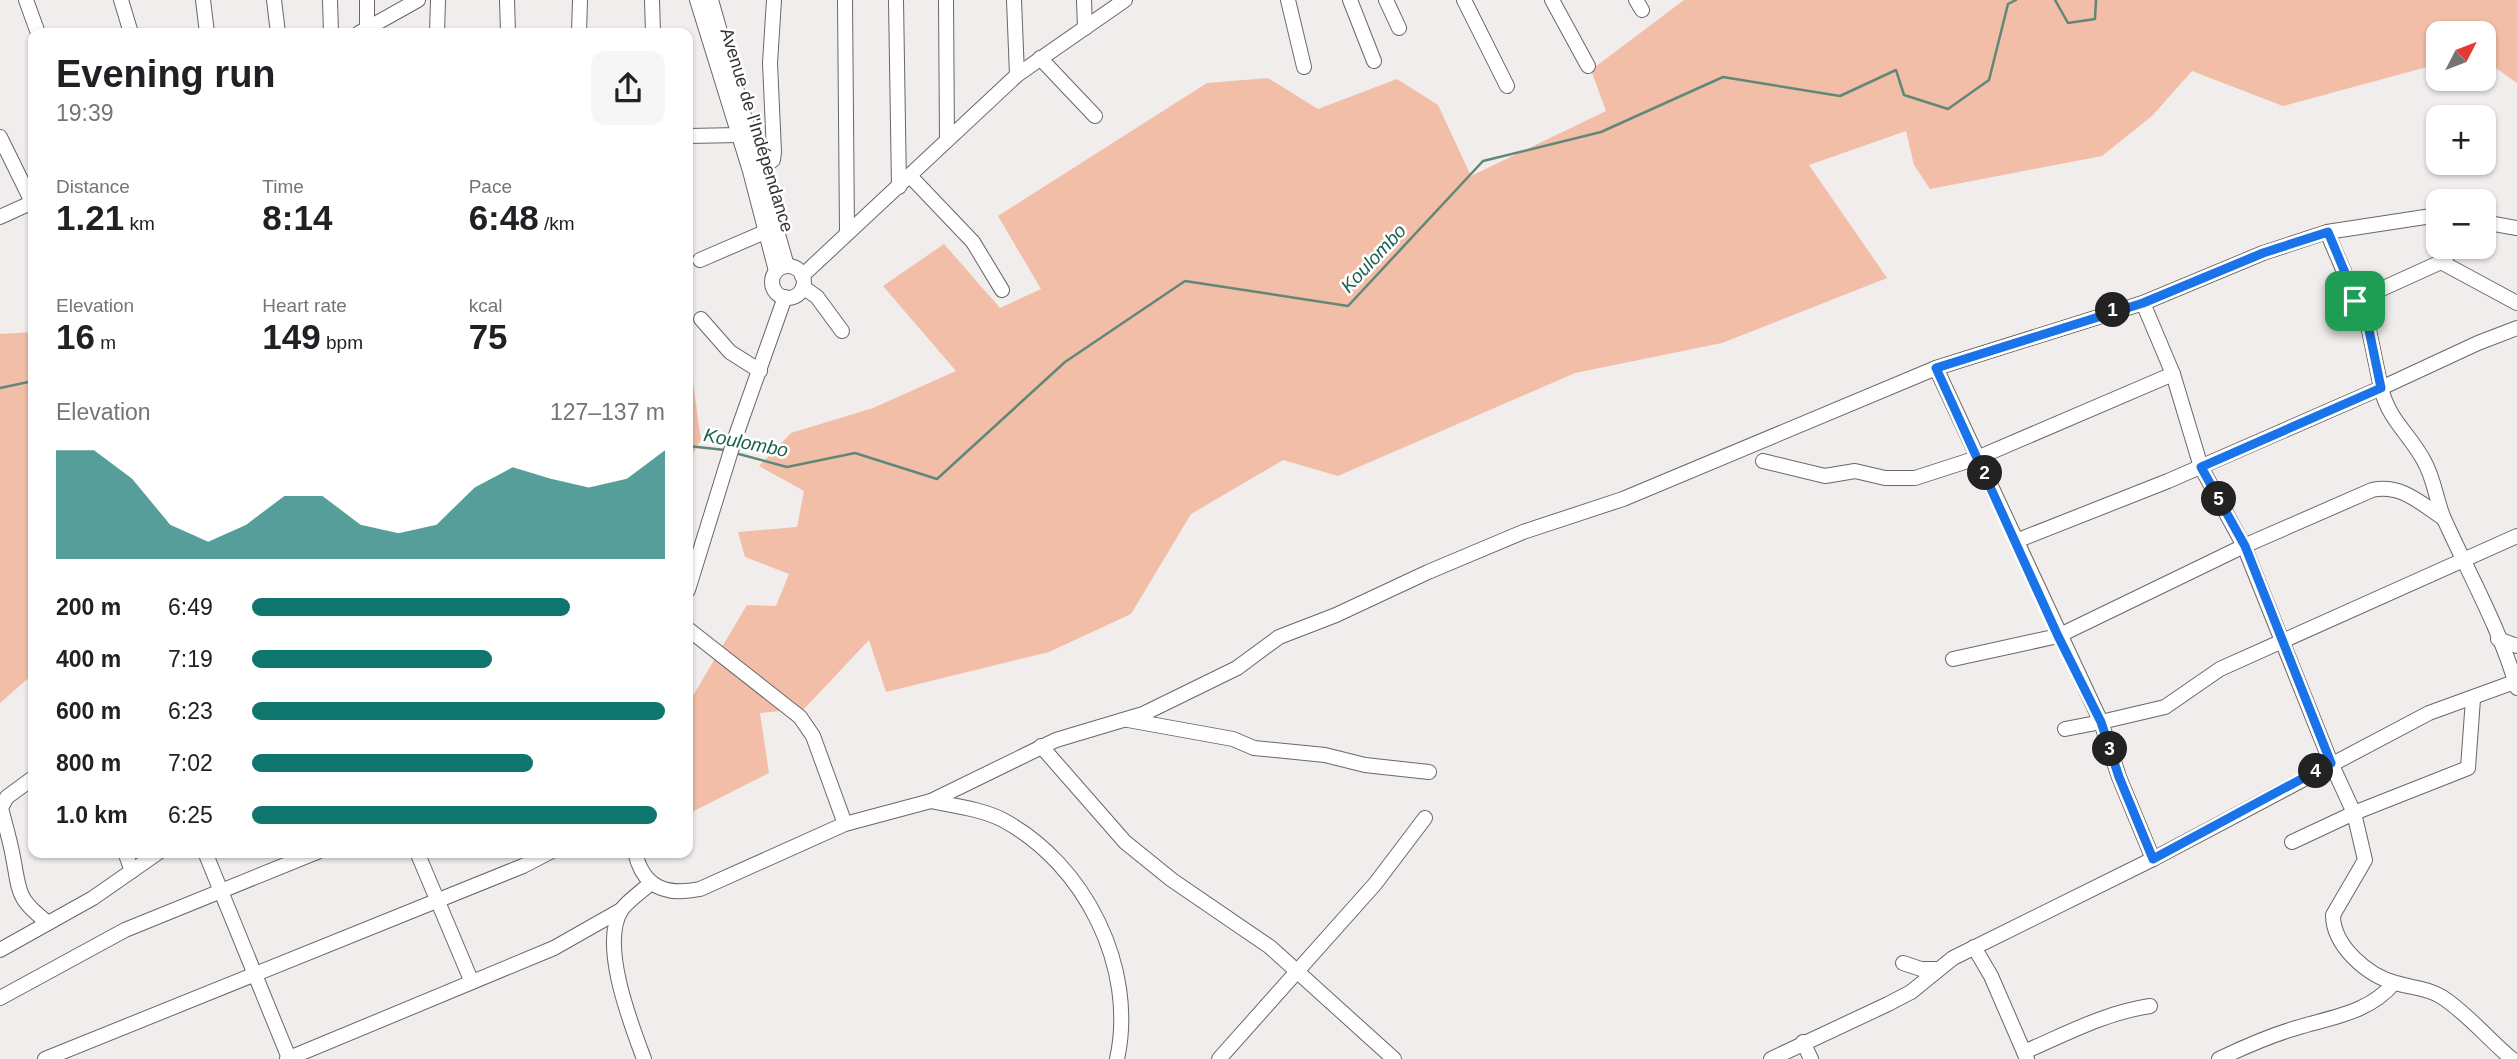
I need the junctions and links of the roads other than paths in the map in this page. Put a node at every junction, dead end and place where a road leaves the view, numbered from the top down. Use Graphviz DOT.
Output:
graph roads {
  1 [pos="26,0"];
  2 [pos="121,0"];
  3 [pos="203,0"];
  4 [pos="274,0"];
  5 [pos="330,0"];
  6 [pos="367,0"];
  7 [pos="418,0"];
  8 [pos="438,0"];
  9 [pos="507,0"];
  10 [pos="580,0"];
  11 [pos="652,0"];
  12 [pos="697,0"];
  13 [pos="710,0"];
  14 [pos="774,0"];
  15 [pos="845,0"];
  16 [pos="896,0"];
  17 [pos="946,0"];
  18 [pos="1014,0"];
  19 [pos="1084,0"];
  20 [pos="1125,0"];
  21 [pos="1288,0"];
  22 [pos="1350,0"];
  23 [pos="1386,0"];
  24 [pos="1464,0"];
  25 [pos="1552,0"];
  26 [pos="36,28"];
  27 [pos="129,28"];
  28 [pos="206,28"];
  29 [pos="277,28"];
  30 [pos="331,28"];
  31 [pos="364,28"];
  32 [pos="371,28"];
  33 [pos="437,28"];
  34 [pos="508,28"];
  35 [pos="579,28"];
  36 [pos="653,28"];
  37 [pos="1085,28"];
  38 [pos="1399,28"];
  39 [pos="1040,58"];
  40 [pos="1374,61"];
  41 [pos="1588,66"];
  42 [pos="1304,67"];
  43 [pos="1017,75"];
  44 [pos="1507,86"];
  45 [pos="1095,116"];
  46 [pos="739,135"];
  47 [pos="693,136"];
  48 [pos="0,137"];
  49 [pos="947,140"];
  50 [pos="760,168"];
  51 [pos="911,177"];
  52 [pos="899,187"];
  53 [pos="28,192"];
  54 [pos="28,204"];
  55 [pos="0,217"];
  56 [pos="2426,217"];
  57 [pos="2496,225"];
  58 [pos="2517,229"];
  59 [pos="767,231"];
  60 [pos="2328,232"];
  61 [pos="848,233"];
  62 [pos="2444,259"];
  63 [pos="700,261"];
  64 [pos="2441,262"];
  65 [pos="782,269"];
  66 [pos="802,281"];
  67 [pos="1002,290"];
  68 [pos="786,297"];
  69 [pos="2355,301"];
  70 [pos="2143,303"];
  71 [pos="2517,303"];
  72 [pos="701,319"];
  73 [pos="2517,328"];
  74 [pos="842,331"];
  75 [pos="1936,368"];
  76 [pos="760,371"];
  77 [pos="2173,374"];
  78 [pos="2381,388"];
  79 [pos="1977,458"];
  80 [pos="1763,461"];
  81 [pos="2201,467"];
  82 [pos="2443,518"];
  83 [pos="2517,536"];
  84 [pos="2016,541"];
  85 [pos="2245,546"];
  86 [pos="2463,559"];
  87 [pos="693,574"];
  88 [pos="693,633"];
  89 [pos="2058,636"];
  90 [pos="2498,639"];
  91 [pos="2283,643"];
  92 [pos="2517,646"];
  93 [pos="1953,659"];
  94 [pos="2516,684"];
  95 [pos="2473,699"];
  96 [pos="1123,719"];
  97 [pos="2101,722"];
  98 [pos="2065,729"];
  99 [pos="1041,746"];
  100 [pos="2331,763"];
  101 [pos="1429,772"];
  102 [pos="28,782"];
  103 [pos="931,800"];
  104 [pos="2354,813"];
  105 [pos="1424,818"];
  106 [pos="845,824"];
  107 [pos="2291,842"];
  108 [pos="127,858"];
  109 [pos="150,858"];
  110 [pos="207,858"];
  111 [pos="303,858"];
  112 [pos="420,858"];
  113 [pos="536,858"];
  114 [pos="636,858"];
  115 [pos="2153,859"];
  116 [pos="132,871"];
  117 [pos="651,883"];
  118 [pos="219,893"];
  119 [pos="438,901"];
  120 [pos="621,910"];
  121 [pos="48,923"];
  122 [pos="1974,947"];
  123 [pos="0,950"];
  124 [pos="1937,969"];
  125 [pos="1297,974"];
  126 [pos="255,975"];
  127 [pos="471,980"];
  128 [pos="2394,983"];
  129 [pos="1911,992"];
  130 [pos="0,998"];
  131 [pos="2150,1006"];
  132 [pos="1803,1042"];
  133 [pos="2517,1045"];
  134 [pos="69,1055"];
  135 [pos="2507,1055"];
  136 [pos="2025,1056"];
  137 [pos="44,1059"];
  138 [pos="288,1059"];
  139 [pos="644,1059"];
  140 [pos="1117,1059"];
  141 [pos="1219,1059"];
  142 [pos="1394,1059"];
  143 [pos="1771,1059"];
  144 [pos="1811,1059"];
  145 [pos="2219,1059"];
  1 -- 26 [label="street"];
  2 -- 27 [label="street"];
  3 -- 28 [label="street"];
  4 -- 29 [label="street"];
  5 -- 30 [label="street"];
  6 -- 31 [label="street"];
  7 -- 32 [label="street"];
  8 -- 33 [label="street"];
  9 -- 34 [label="street"];
  10 -- 35 [label="street"];
  11 -- 36 [label="street"];
  12 -- 46 [label="street, Avenue de l'Indépendance"];
  13 -- 50 [label="street, Avenue de l'Indépendance"];
  14 -- 50 [label="street"];
  15 -- 61 [label="street"];
  16 -- 52 [label="street"];
  17 -- 49 [label="street"];
  18 -- 43 [label="street"];
  19 -- 37 [label="street"];
  20 -- 37 [label="street"];
  21 -- 42 [label="street"];
  22 -- 40 [label="street"];
  23 -- 38 [label="street"];
  24 -- 44 [label="street"];
  25 -- 41 [label="street"];
  37 -- 39 [label="street"];
  39 -- 43 [label="street"];
  39 -- 45 [label="street"];
  43 -- 49 [label="street"];
  46 -- 47 [label="street"];
  46 -- 59 [label="street, Avenue de l'Indépendance"];
  48 -- 53 [label="street"];
  49 -- 51 [label="street"];
  50 -- 65 [label="street, Avenue de l'Indépendance"];
  51 -- 52 [label="street"];
  51 -- 67 [label="street"];
  52 -- 61 [label="street"];
  54 -- 55 [label="street"];
  56 -- 60 [label="street"];
  57 -- 58 [label="street"];
  59 -- 63 [label="street"];
  59 -- 65 [label="street, Avenue de l'Indépendance"];
  60 -- 69 [label="street"];
  60 -- 70 [label="street"];
  61 -- 66 [label="street"];
  62 -- 64 [label="street"];
  64 -- 69 [label="street"];
  64 -- 71 [label="street"];
  65 -- 66 [label="street"];
  65 -- 68 [label="street"];
  66 -- 68 [label="street"];
  66 -- 74 [label="street"];
  68 -- 76 [label="street"];
  69 -- 78 [label="street"];
  70 -- 75 [label="street"];
  70 -- 77 [label="street"];
  72 -- 76 [label="street"];
  73 -- 78 [label="street"];
  75 -- 79 [label="street"];
  75 -- 96 [label="street"];
  76 -- 87 [label="street"];
  77 -- 79 [label="street"];
  77 -- 81 [label="street"];
  78 -- 81 [label="street"];
  78 -- 82 [label="street"];
  79 -- 80 [label="street"];
  79 -- 84 [label="street"];
  81 -- 84 [label="street"];
  81 -- 85 [label="street"];
  82 -- 85 [label="street"];
  82 -- 86 [label="street"];
  83 -- 86 [label="street"];
  84 -- 89 [label="street"];
  85 -- 89 [label="street"];
  85 -- 91 [label="street"];
  86 -- 90 [label="street"];
  86 -- 91 [label="street"];
  88 -- 106 [label="street"];
  89 -- 93 [label="street"];
  89 -- 97 [label="street"];
  90 -- 92 [label="street"];
  90 -- 94 [label="street"];
  91 -- 97 [label="street"];
  91 -- 100 [label="street"];
  94 -- 95 [label="street"];
  95 -- 100 [label="street"];
  95 -- 104 [label="street"];
  96 -- 99 [label="street"];
  96 -- 101 [label="street"];
  97 -- 98 [label="street"];
  97 -- 115 [label="street"];
  99 -- 103 [label="street"];
  99 -- 125 [label="street"];
  100 -- 104 [label="street"];
  100 -- 115 [label="street"];
  102 -- 121 [label="street"];
  103 -- 106 [label="street"];
  103 -- 140 [label="street"];
  104 -- 107 [label="street"];
  104 -- 128 [label="street"];
  105 -- 125 [label="street"];
  106 -- 117 [label="street"];
  108 -- 116 [label="street"];
  109 -- 116 [label="street"];
  110 -- 118 [label="street"];
  111 -- 118 [label="street"];
  112 -- 119 [label="street"];
  113 -- 119 [label="street"];
  114 -- 117 [label="street"];
  115 -- 122 [label="street"];
  116 -- 121 [label="street"];
  117 -- 120 [label="street"];
  118 -- 126 [label="street"];
  118 -- 130 [label="street"];
  119 -- 126 [label="street"];
  119 -- 127 [label="street"];
  120 -- 127 [label="street"];
  120 -- 139 [label="street"];
  121 -- 123 [label="street"];
  122 -- 124 [label="street"];
  122 -- 136 [label="street"];
  124 -- 129 [label="street"];
  124 -- 129 [label="street"];
  125 -- 141 [label="street"];
  125 -- 142 [label="street"];
  126 -- 134 [label="street"];
  126 -- 138 [label="street"];
  127 -- 138 [label="street"];
  128 -- 135 [label="street"];
  128 -- 145 [label="street"];
  129 -- 132 [label="street"];
  131 -- 136 [label="street"];
  132 -- 143 [label="street"];
  132 -- 144 [label="street"];
  133 -- 135 [label="street"];
  134 -- 137 [label="street"];
}
